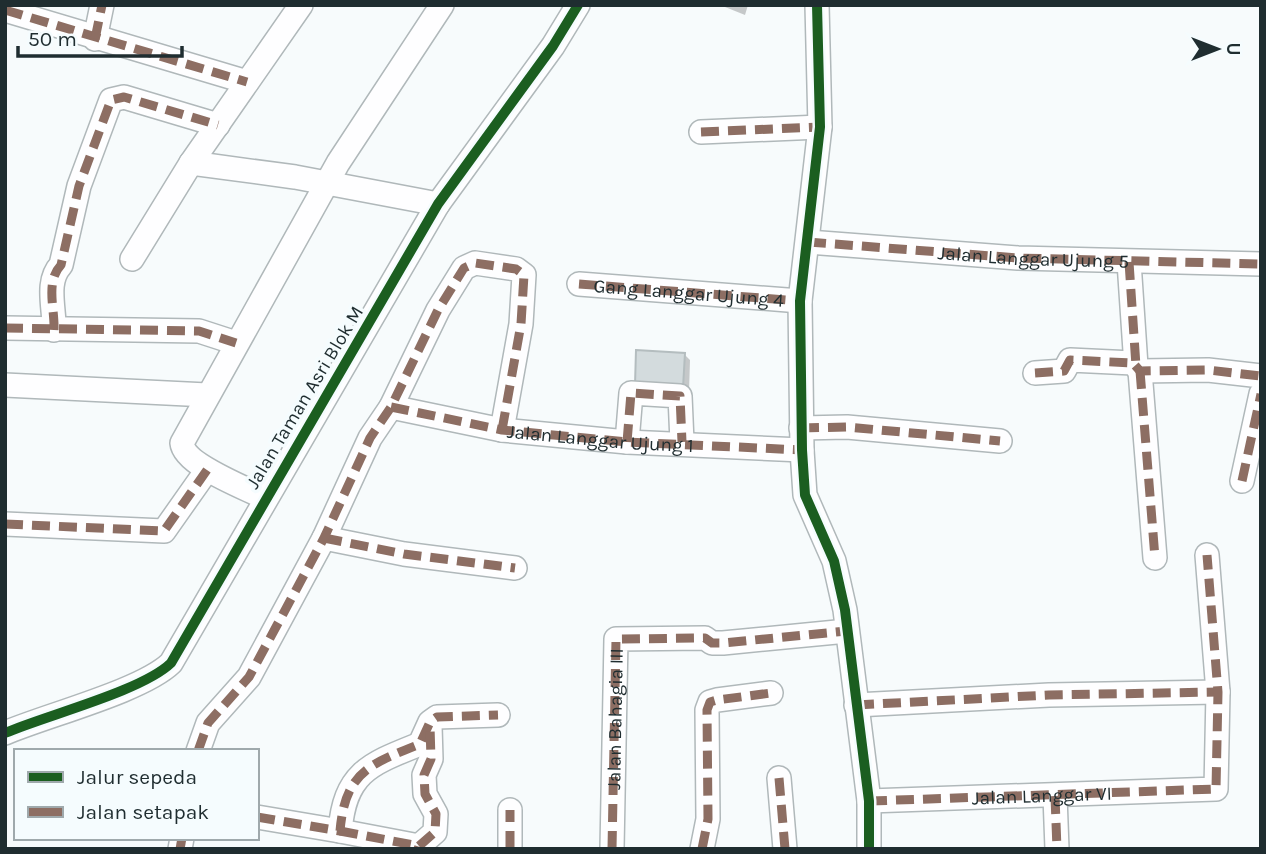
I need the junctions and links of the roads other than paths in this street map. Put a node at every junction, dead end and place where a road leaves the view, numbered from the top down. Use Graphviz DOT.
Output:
graph roads {
  1 [pos="102,5"];
  2 [pos="301,5"];
  3 [pos="442,5"];
  4 [pos="578,5"];
  5 [pos="817,5"];
  6 [pos="5,10"];
  7 [pos="94,39"];
  8 [pos="247,82"];
  9 [pos="218,125"];
  10 [pos="820,127"];
  11 [pos="701,132"];
  12 [pos="191,163"];
  13 [pos="327,183"];
  14 [pos="439,204"];
  15 [pos="808,242"];
  16 [pos="132,259"];
  17 [pos="1129,262"];
  18 [pos="1261,264"];
  19 [pos="579,284"];
  20 [pos="800,301"];
  21 [pos="5,328"];
  22 [pos="54,330"];
  23 [pos="236,343"];
  24 [pos="1138,368"];
  25 [pos="1035,373"];
  26 [pos="1261,376"];
  27 [pos="5,385"];
  28 [pos="1261,394"];
  29 [pos="207,395"];
  30 [pos="391,407"];
  31 [pos="502,430"];
  32 [pos="802,439"];
  33 [pos="1000,441"];
  34 [pos="626,442"];
  35 [pos="682,442"];
  36 [pos="207,470"];
  37 [pos="1242,481"];
  38 [pos="265,498"];
  39 [pos="5,524"];
  40 [pos="324,538"];
  41 [pos="1207,555"];
  42 [pos="1155,558"];
  43 [pos="515,568"];
  44 [pos="847,631"];
  45 [pos="1218,692"];
  46 [pos="771,693"];
  47 [pos="856,705"];
  48 [pos="498,715"];
  49 [pos="430,722"];
  50 [pos="8,727"];
  51 [pos="199,749"];
  52 [pos="779,778"];
  53 [pos="1055,796"];
  54 [pos="869,801"];
  55 [pos="510,810"];
  56 [pos="259,817"];
  57 [pos="340,831"];
  58 [pos="419,847"];
  59 [pos="510,849"];
  60 [pos="612,849"];
  61 [pos="702,849"];
  62 [pos="785,849"];
  63 [pos="869,849"];
  64 [pos="1057,849"];
  1 -- 7 [label="street"];
  2 -- 8 [label="street"];
  3 -- 13 [label="street"];
  4 -- 14 [label="street, Jalan Taman Asri Blok M"];
  5 -- 10 [label="street"];
  6 -- 7 [label="street"];
  7 -- 8 [label="street"];
  8 -- 9 [label="street"];
  9 -- 12 [label="street"];
  9 -- 22 [label="street"];
  10 -- 11 [label="street"];
  10 -- 15 [label="street"];
  12 -- 13 [label="street"];
  12 -- 16 [label="street"];
  13 -- 14 [label="street"];
  13 -- 23 [label="street"];
  14 -- 38 [label="street, Jalan Taman Asri Blok M"];
  15 -- 17 [label="street, Jalan Langgar Ujung 5"];
  15 -- 20 [label="street"];
  17 -- 18 [label="street, Jalan Langgar Ujung 5"];
  17 -- 24 [label="street"];
  19 -- 20 [label="street, Gang Langgar Ujung 4"];
  20 -- 32 [label="street"];
  21 -- 22 [label="street"];
  22 -- 23 [label="street"];
  23 -- 29 [label="street"];
  24 -- 25 [label="street"];
  24 -- 26 [label="street"];
  24 -- 42 [label="street"];
  27 -- 29 [label="street"];
  28 -- 37 [label="street"];
  29 -- 36 [label="street"];
  30 -- 31 [label="street"];
  30 -- 31 [label="street, Jalan Langgar Ujung 1"];
  30 -- 40 [label="street"];
  31 -- 34 [label="street, Jalan Langgar Ujung 1"];
  32 -- 33 [label="street, Jalan Langgar Ujung 1"];
  32 -- 35 [label="street, Jalan Langgar Ujung 1"];
  32 -- 44 [label="street"];
  34 -- 35 [label="street, Jalan Langgar Ujung 1"];
  34 -- 35 [label="street"];
  36 -- 38 [label="street"];
  36 -- 39 [label="street"];
  38 -- 50 [label="street, Jalan Taman Asri Blok M"];
  40 -- 43 [label="street"];
  40 -- 51 [label="street"];
  41 -- 45 [label="street"];
  44 -- 47 [label="street"];
  44 -- 60 [label="street, Jalan Bahagia III"];
  45 -- 47 [label="street"];
  45 -- 53 [label="street, Jalan Langgar VI"];
  46 -- 61 [label="street"];
  47 -- 54 [label="street"];
  48 -- 49 [label="street"];
  49 -- 57 [label="street"];
  49 -- 58 [label="street"];
  52 -- 62 [label="street"];
  53 -- 54 [label="street, Jalan Langgar VI"];
  53 -- 64 [label="street"];
  54 -- 63 [label="street"];
  55 -- 59 [label="street"];
  56 -- 57 [label="street"];
  57 -- 58 [label="street"];
}
